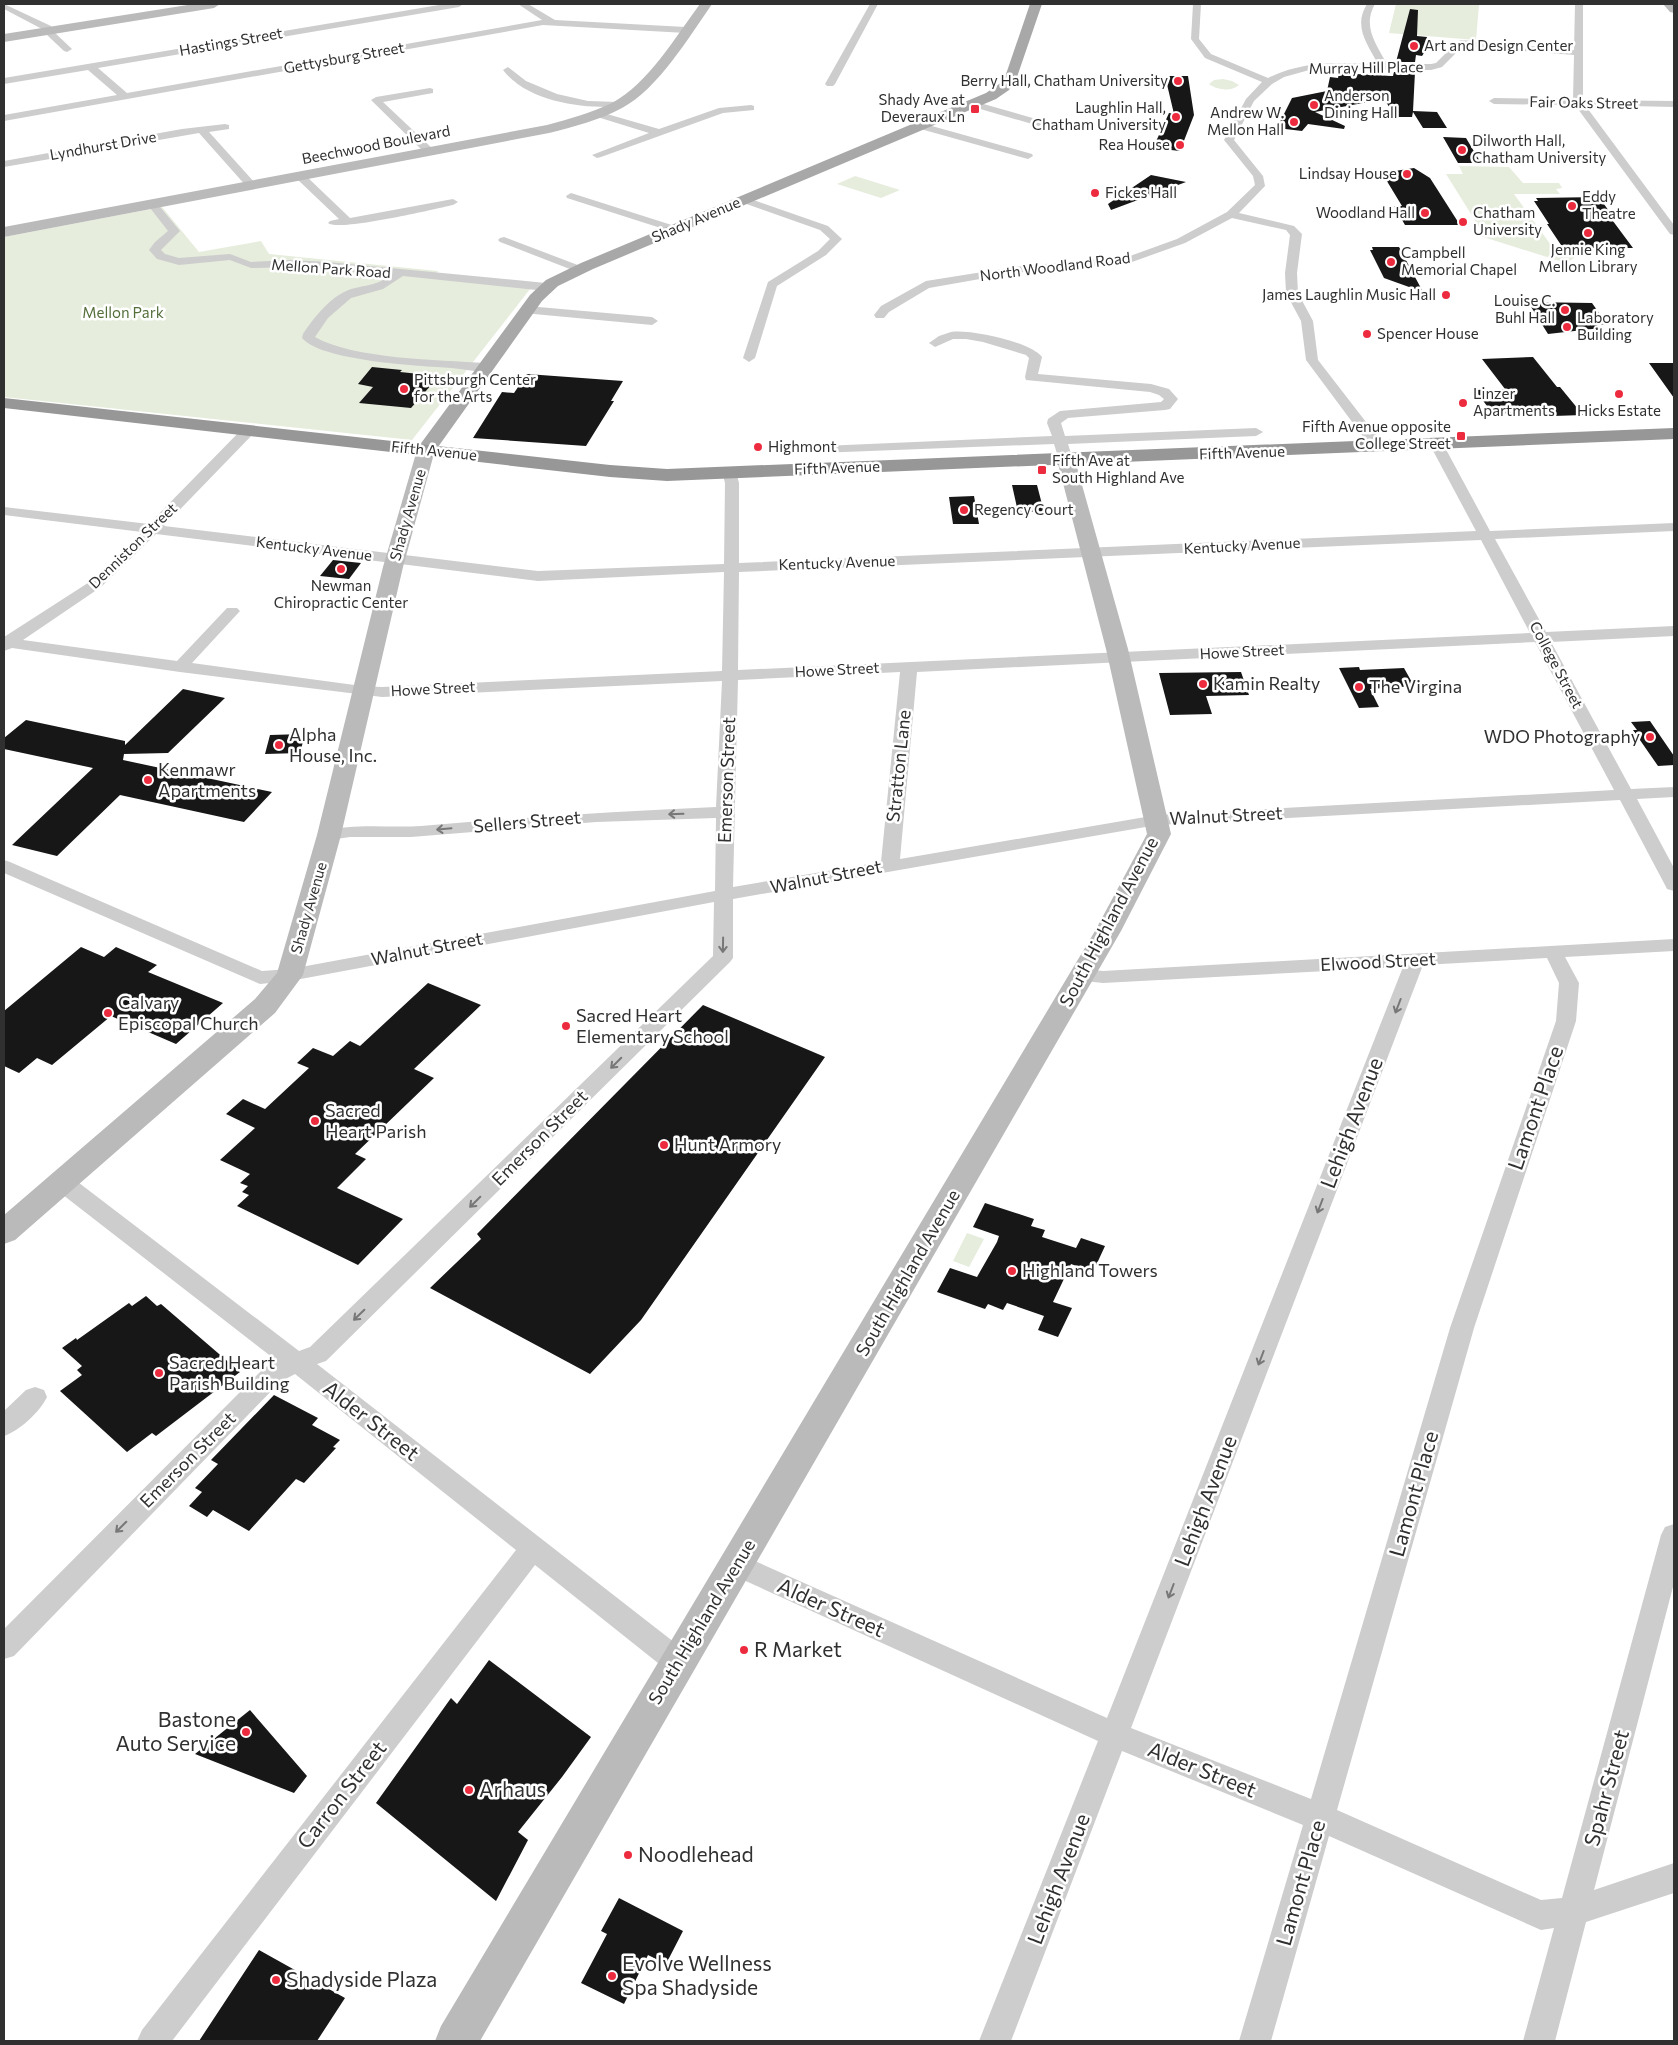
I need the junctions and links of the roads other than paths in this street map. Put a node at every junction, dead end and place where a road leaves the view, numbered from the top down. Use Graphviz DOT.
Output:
graph roads {
  1 [pos="214,4"];
  2 [pos="459,4"];
  3 [pos="522,4"];
  4 [pos="706,4"];
  5 [pos="874,4"];
  6 [pos="1036,4"];
  7 [pos="1197,4"];
  8 [pos="1371,4"];
  9 [pos="1580,4"];
  10 [pos="1668,4"];
  11 [pos="4,6"];
  12 [pos="1674,9"];
  13 [pos="554,22"];
  14 [pos="686,30"];
  15 [pos="50,32"];
  16 [pos="4,38"];
  17 [pos="67,49"];
  18 [pos="1578,53"];
  19 [pos="90,66"];
  20 [pos="1384,66"];
  21 [pos="508,70"];
  22 [pos="4,81"];
  23 [pos="1266,82"];
  24 [pos="830,84"];
  25 [pos="430,91"];
  26 [pos="125,97"];
  27 [pos="1494,101"];
  28 [pos="1578,103"];
  29 [pos="619,104"];
  30 [pos="973,104"];
  31 [pos="1674,104"];
  32 [pos="751,108"];
  33 [pos="597,114"];
  34 [pos="4,118"];
  35 [pos="1039,123"];
  36 [pos="921,126"];
  37 [pos="225,127"];
  38 [pos="202,130"];
  39 [pos="660,132"];
  40 [pos="430,152"];
  41 [pos="597,155"];
  42 [pos="1028,156"];
  43 [pos="4,164"];
  44 [pos="300,176"];
  45 [pos="250,185"];
  46 [pos="571,196"];
  47 [pos="744,200"];
  48 [pos="454,202"];
  49 [pos="152,204"];
  50 [pos="1231,214"];
  51 [pos="348,222"];
  52 [pos="334,223"];
  53 [pos="674,229"];
  54 [pos="4,232"];
  55 [pos="1674,232"];
  56 [pos="504,240"];
  57 [pos="579,269"];
  58 [pos="400,274"];
  59 [pos="546,287"];
  60 [pos="527,310"];
  61 [pos="880,315"];
  62 [pos="652,321"];
  63 [pos="935,343"];
  64 [pos="749,358"];
  65 [pos="485,367"];
  66 [pos="4,403"];
  67 [pos="249,430"];
  68 [pos="1256,432"];
  69 [pos="1674,434"];
  70 [pos="1438,445"];
  71 [pos="1378,447"];
  72 [pos="426,450"];
  73 [pos="823,450"];
  74 [pos="1063,450"];
  75 [pos="729,472"];
  76 [pos="4,511"];
  77 [pos="1674,527"];
  78 [pos="152,530"];
  79 [pos="1485,534"];
  80 [pos="1090,553"];
  81 [pos="396,559"];
  82 [pos="732,568"];
  83 [pos="232,611"];
  84 [pos="1674,631"];
  85 [pos="1542,638"];
  86 [pos="5,643"];
  87 [pos="1118,657"];
  88 [pos="180,667"];
  89 [pos="909,667"];
  90 [pos="730,676"];
  91 [pos="362,692"];
  92 [pos="1674,792"];
  93 [pos="1625,794"];
  94 [pos="725,812"];
  95 [pos="1158,820"];
  96 [pos="329,835"];
  97 [pos="890,865"];
  98 [pos="4,866"];
  99 [pos="1674,884"];
  100 [pos="724,896"];
  101 [pos="1674,945"];
  102 [pos="1553,952"];
  103 [pos="1415,960"];
  104 [pos="290,975"];
  105 [pos="1082,975"];
  106 [pos="62,1182"];
  107 [pos="4,1232"];
  108 [pos="296,1362"];
  109 [pos="35,1397"];
  110 [pos="4,1426"];
  111 [pos="1674,1535"];
  112 [pos="532,1548"];
  113 [pos="738,1565"];
  114 [pos="4,1647"];
  115 [pos="678,1662"];
  116 [pos="1115,1735"];
  117 [pos="1320,1817"];
  118 [pos="1674,1878"];
  119 [pos="1575,1911"];
  120 [pos="153,2041"];
  121 [pos="456,2041"];
  122 [pos="995,2041"];
  123 [pos="1255,2041"];
  124 [pos="1539,2041"];
  1 -- 15 [label="main road"];
  2 -- 19 [label="street, Hastings Street"];
  3 -- 13 [label="street"];
  4 -- 14 [label="main road, Beechwood Boulevard"];
  5 -- 24 [label="street"];
  6 -- 30 [label="main road, Shady Avenue"];
  7 -- 23 [label="street"];
  8 -- 20 [label="street"];
  9 -- 18 [label="street"];
  10 -- 12 [label="main road"];
  11 -- 15 [label="street"];
  13 -- 14 [label="street, Gettysburg Street"];
  13 -- 26 [label="street, Gettysburg Street"];
  14 -- 29 [label="main road, Beechwood Boulevard"];
  15 -- 16 [label="main road"];
  15 -- 17 [label="street"];
  18 -- 20 [label="street, Murray Hill Place"];
  18 -- 28 [label="street"];
  19 -- 22 [label="street, Hastings Street"];
  19 -- 26 [label="street"];
  20 -- 23 [label="street, Murray Hill Place"];
  21 -- 29 [label="street"];
  23 -- 50 [label="street, North Woodland Road"];
  25 -- 40 [label="street"];
  26 -- 34 [label="street, Gettysburg Street"];
  27 -- 28 [label="street, Fair Oaks Street"];
  28 -- 31 [label="street, Fair Oaks Street"];
  28 -- 55 [label="street"];
  29 -- 33 [label="main road, Beechwood Boulevard"];
  30 -- 35 [label="street"];
  30 -- 36 [label="main road, Shady Avenue"];
  32 -- 39 [label="street"];
  33 -- 39 [label="street"];
  33 -- 40 [label="main road, Beechwood Boulevard"];
  36 -- 42 [label="street"];
  36 -- 47 [label="main road, Shady Avenue"];
  37 -- 38 [label="street, Lyndhurst Drive"];
  38 -- 43 [label="street, Lyndhurst Drive"];
  38 -- 45 [label="street"];
  39 -- 41 [label="street"];
  40 -- 44 [label="main road, Beechwood Boulevard"];
  44 -- 45 [label="main road, Beechwood Boulevard"];
  44 -- 51 [label="street"];
  45 -- 49 [label="main road, Beechwood Boulevard"];
  46 -- 53 [label="street"];
  47 -- 53 [label="main road, Shady Avenue"];
  47 -- 64 [label="street"];
  48 -- 51 [label="street"];
  49 -- 54 [label="main road, Beechwood Boulevard"];
  49 -- 58 [label="street, Mellon Park Road"];
  50 -- 61 [label="street, North Woodland Road"];
  50 -- 71 [label="street"];
  51 -- 52 [label="street"];
  53 -- 57 [label="main road, Shady Avenue"];
  56 -- 57 [label="street"];
  57 -- 59 [label="main road, Shady Avenue"];
  58 -- 59 [label="street, Mellon Park Road"];
  58 -- 65 [label="street"];
  59 -- 60 [label="main road, Shady Avenue"];
  60 -- 62 [label="street"];
  60 -- 65 [label="main road, Shady Avenue"];
  63 -- 74 [label="street"];
  65 -- 72 [label="main road, Shady Avenue"];
  66 -- 67 [label="highway, Fifth Avenue"];
  67 -- 72 [label="highway, Fifth Avenue"];
  67 -- 78 [label="street, Denniston Street"];
  68 -- 74 [label="street"];
  69 -- 70 [label="highway, Fifth Avenue"];
  70 -- 71 [label="highway, Fifth Avenue"];
  70 -- 79 [label="street, College Street"];
  71 -- 74 [label="highway, Fifth Avenue"];
  72 -- 75 [label="highway, Fifth Avenue"];
  72 -- 81 [label="main road, Shady Avenue"];
  73 -- 74 [label="street"];
  74 -- 75 [label="highway, Fifth Avenue"];
  74 -- 80 [label="main road, South Highland Avenue"];
  75 -- 82 [label="street, Emerson Street"];
  76 -- 78 [label="street, Kentucky Avenue"];
  77 -- 79 [label="street, Kentucky Avenue"];
  78 -- 81 [label="street, Kentucky Avenue"];
  78 -- 86 [label="street, Denniston Street"];
  79 -- 80 [label="street, Kentucky Avenue"];
  79 -- 85 [label="street, College Street"];
  80 -- 82 [label="street, Kentucky Avenue"];
  80 -- 87 [label="main road, South Highland Avenue"];
  81 -- 82 [label="street, Kentucky Avenue"];
  81 -- 91 [label="main road, Shady Avenue"];
  82 -- 90 [label="street, Emerson Street"];
  83 -- 88 [label="street"];
  84 -- 85 [label="street, Howe Street"];
  85 -- 87 [label="street, Howe Street"];
  85 -- 93 [label="street, College Street"];
  86 -- 88 [label="street, Howe Street"];
  87 -- 89 [label="street, Howe Street"];
  87 -- 95 [label="main road, South Highland Avenue"];
  88 -- 91 [label="street, Howe Street"];
  89 -- 90 [label="street, Howe Street"];
  89 -- 97 [label="street, Stratton Lane"];
  90 -- 91 [label="street, Howe Street"];
  90 -- 94 [label="street, Emerson Street"];
  91 -- 96 [label="main road, Shady Avenue"];
  92 -- 93 [label="street, Walnut Street"];
  93 -- 95 [label="street, Walnut Street"];
  93 -- 99 [label="street, College Street"];
  94 -- 96 [label="street, Sellers Street, one-way"];
  94 -- 100 [label="street, Emerson Street"];
  95 -- 97 [label="street, Walnut Street"];
  95 -- 105 [label="main road, South Highland Avenue"];
  96 -- 104 [label="main road, Shady Avenue"];
  97 -- 100 [label="street, Walnut Street"];
  98 -- 104 [label="street, Walnut Street"];
  100 -- 104 [label="street, Walnut Street"];
  100 -- 108 [label="street, Emerson Street, one-way"];
  101 -- 102 [label="street, Elwood Street"];
  102 -- 103 [label="street, Elwood Street"];
  102 -- 117 [label="street, Lamont Place"];
  103 -- 105 [label="street, Elwood Street"];
  103 -- 116 [label="street, Lehigh Avenue, one-way"];
  104 -- 106 [label="main road, Shady Avenue"];
  105 -- 113 [label="main road, South Highland Avenue"];
  106 -- 107 [label="main road, Shady Avenue"];
  106 -- 108 [label="street, Alder Street"];
  108 -- 112 [label="street, Alder Street"];
  108 -- 114 [label="street, Emerson Street, one-way"];
  109 -- 110 [label="street"];
  111 -- 119 [label="street, Spahr Street"];
  112 -- 115 [label="street, Alder Street"];
  112 -- 120 [label="street, Carron Street"];
  113 -- 115 [label="main road, South Highland Avenue"];
  113 -- 116 [label="street, Alder Street"];
  115 -- 121 [label="main road, South Highland Avenue"];
  116 -- 117 [label="street, Alder Street"];
  116 -- 122 [label="street, Lehigh Avenue"];
  117 -- 119 [label="street, Alder Street"];
  117 -- 123 [label="street, Lamont Place"];
  118 -- 119 [label="street, Alder Street"];
  119 -- 124 [label="street, Spahr Street"];
}
